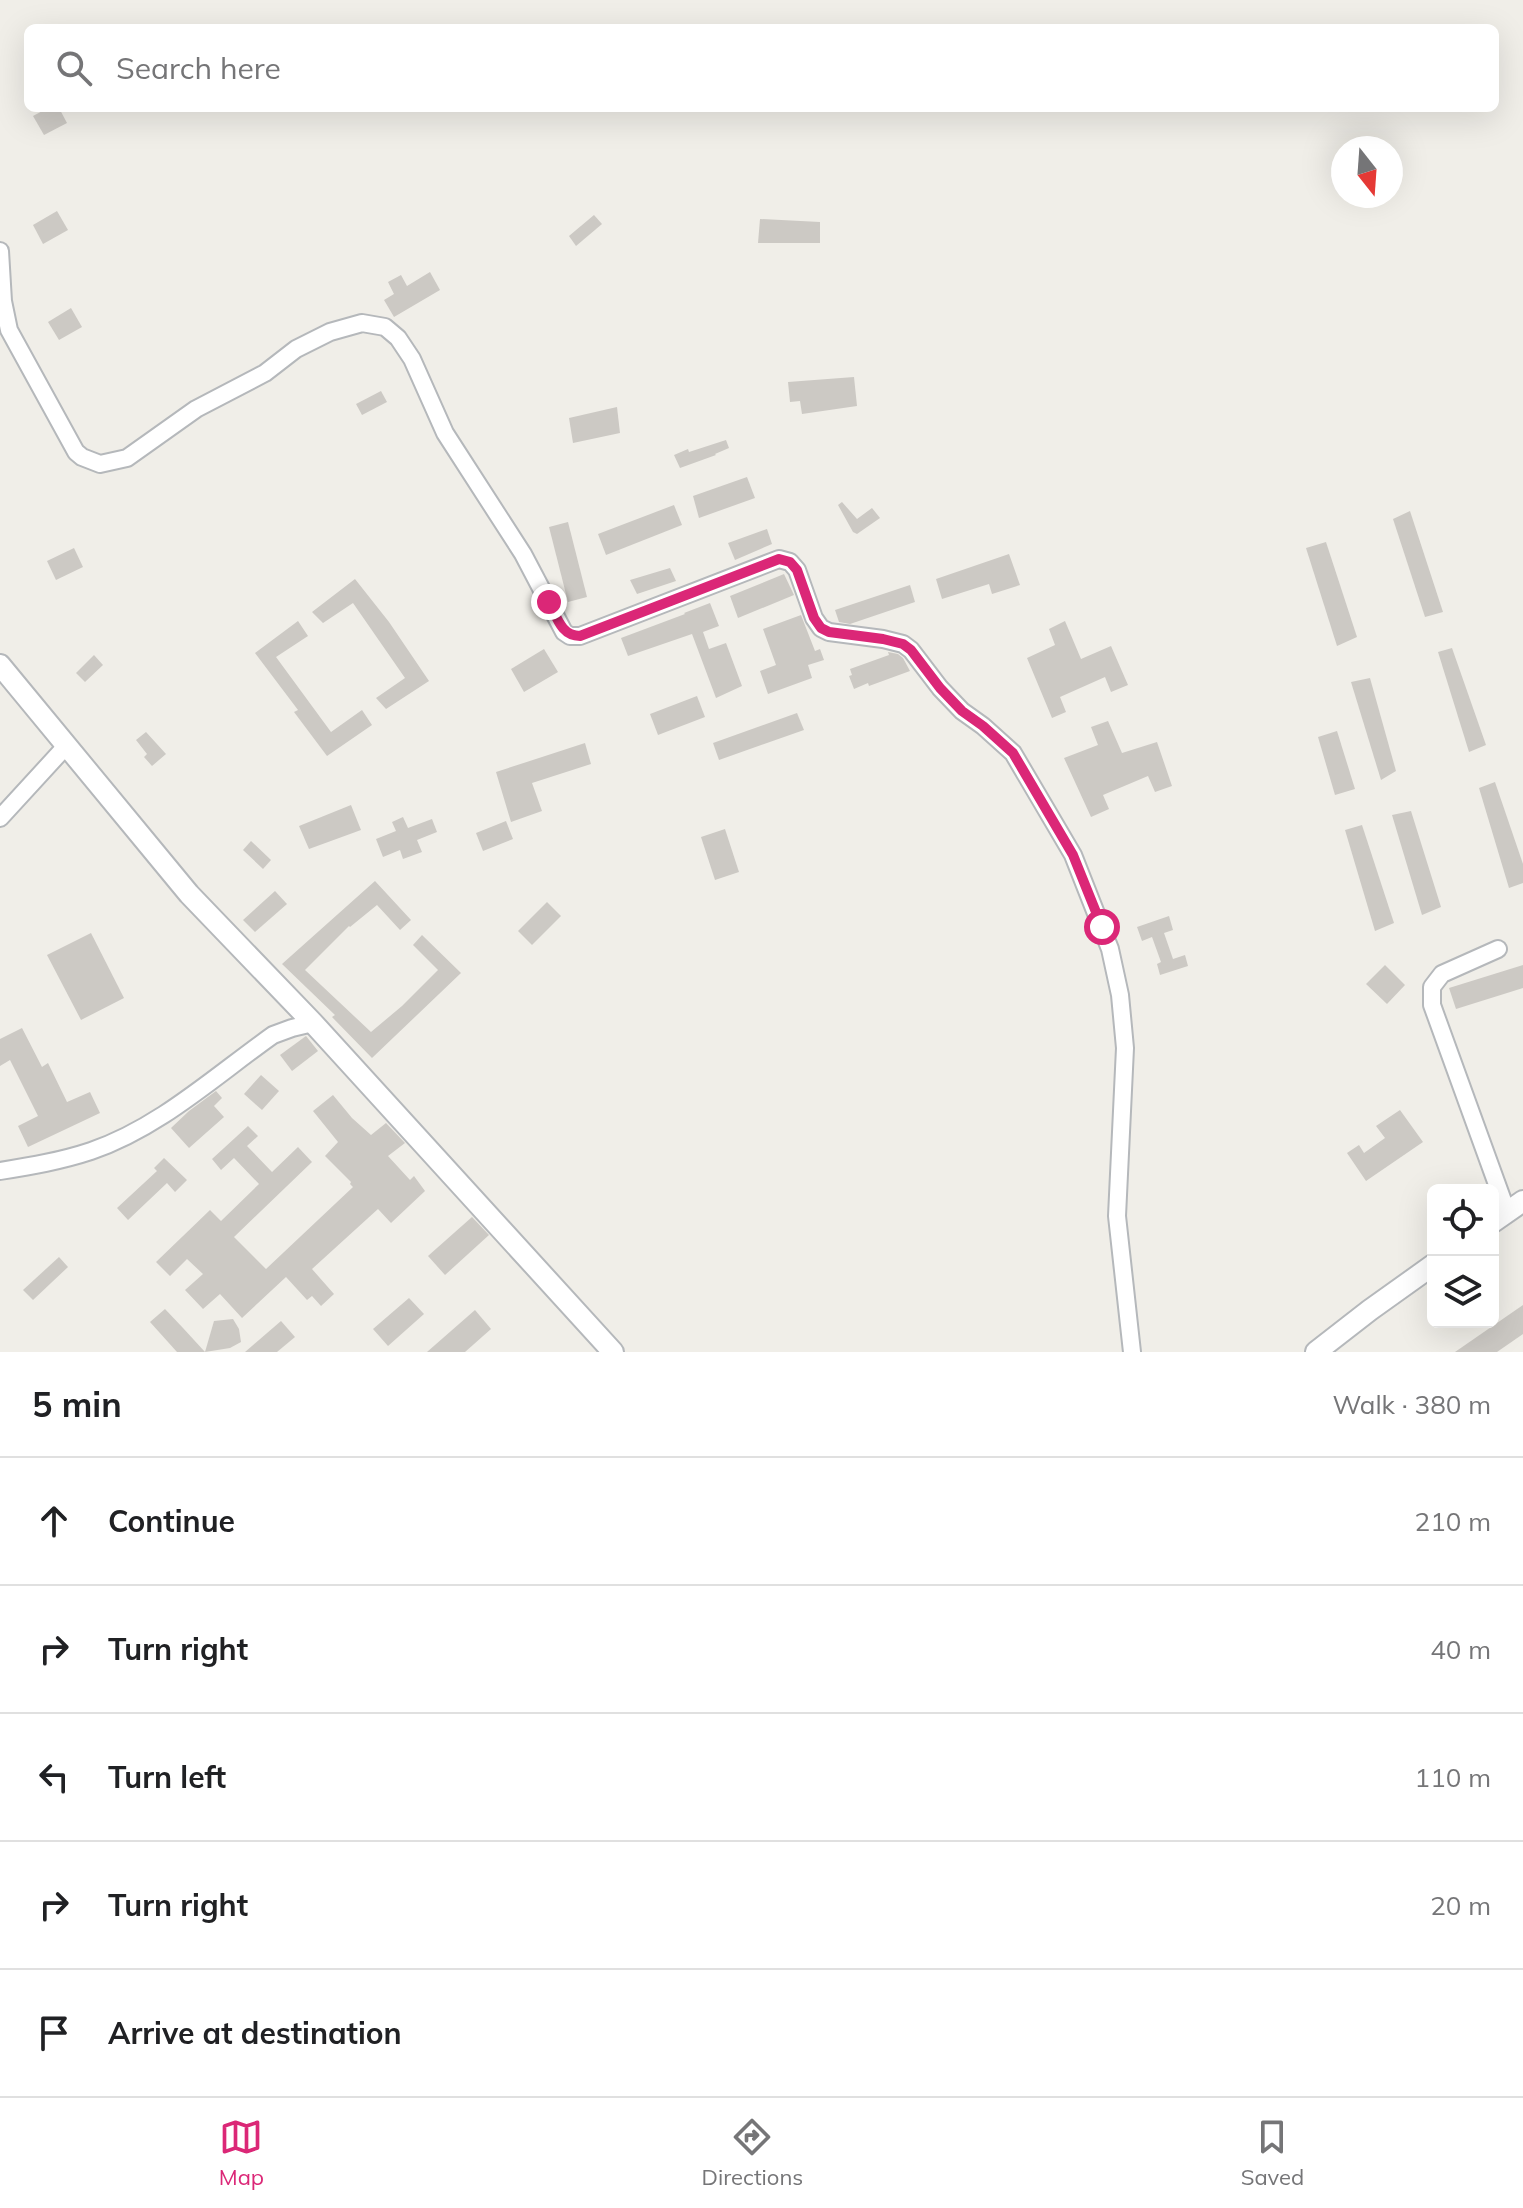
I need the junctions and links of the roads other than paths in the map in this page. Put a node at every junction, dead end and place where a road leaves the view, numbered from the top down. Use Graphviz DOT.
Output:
graph roads {
  1 [pos="0,251"];
  2 [pos="0,665"];
  3 [pos="8,686"];
  4 [pos="67,745"];
  5 [pos="0,818"];
  6 [pos="1498,949"];
  7 [pos="313,1023"];
  8 [pos="0,1171"];
  9 [pos="1508,1212"];
  10 [pos="1427,1269"];
  11 [pos="613,1352"];
  12 [pos="1132,1352"];
  13 [pos="1316,1352"];
  1 -- 12 [label="street"];
  2 -- 3 [label="street"];
  3 -- 4 [label="street"];
  4 -- 5 [label="street"];
  4 -- 7 [label="street"];
  6 -- 9 [label="street"];
  7 -- 8 [label="street"];
  7 -- 11 [label="street"];
  10 -- 13 [label="street"];
}
